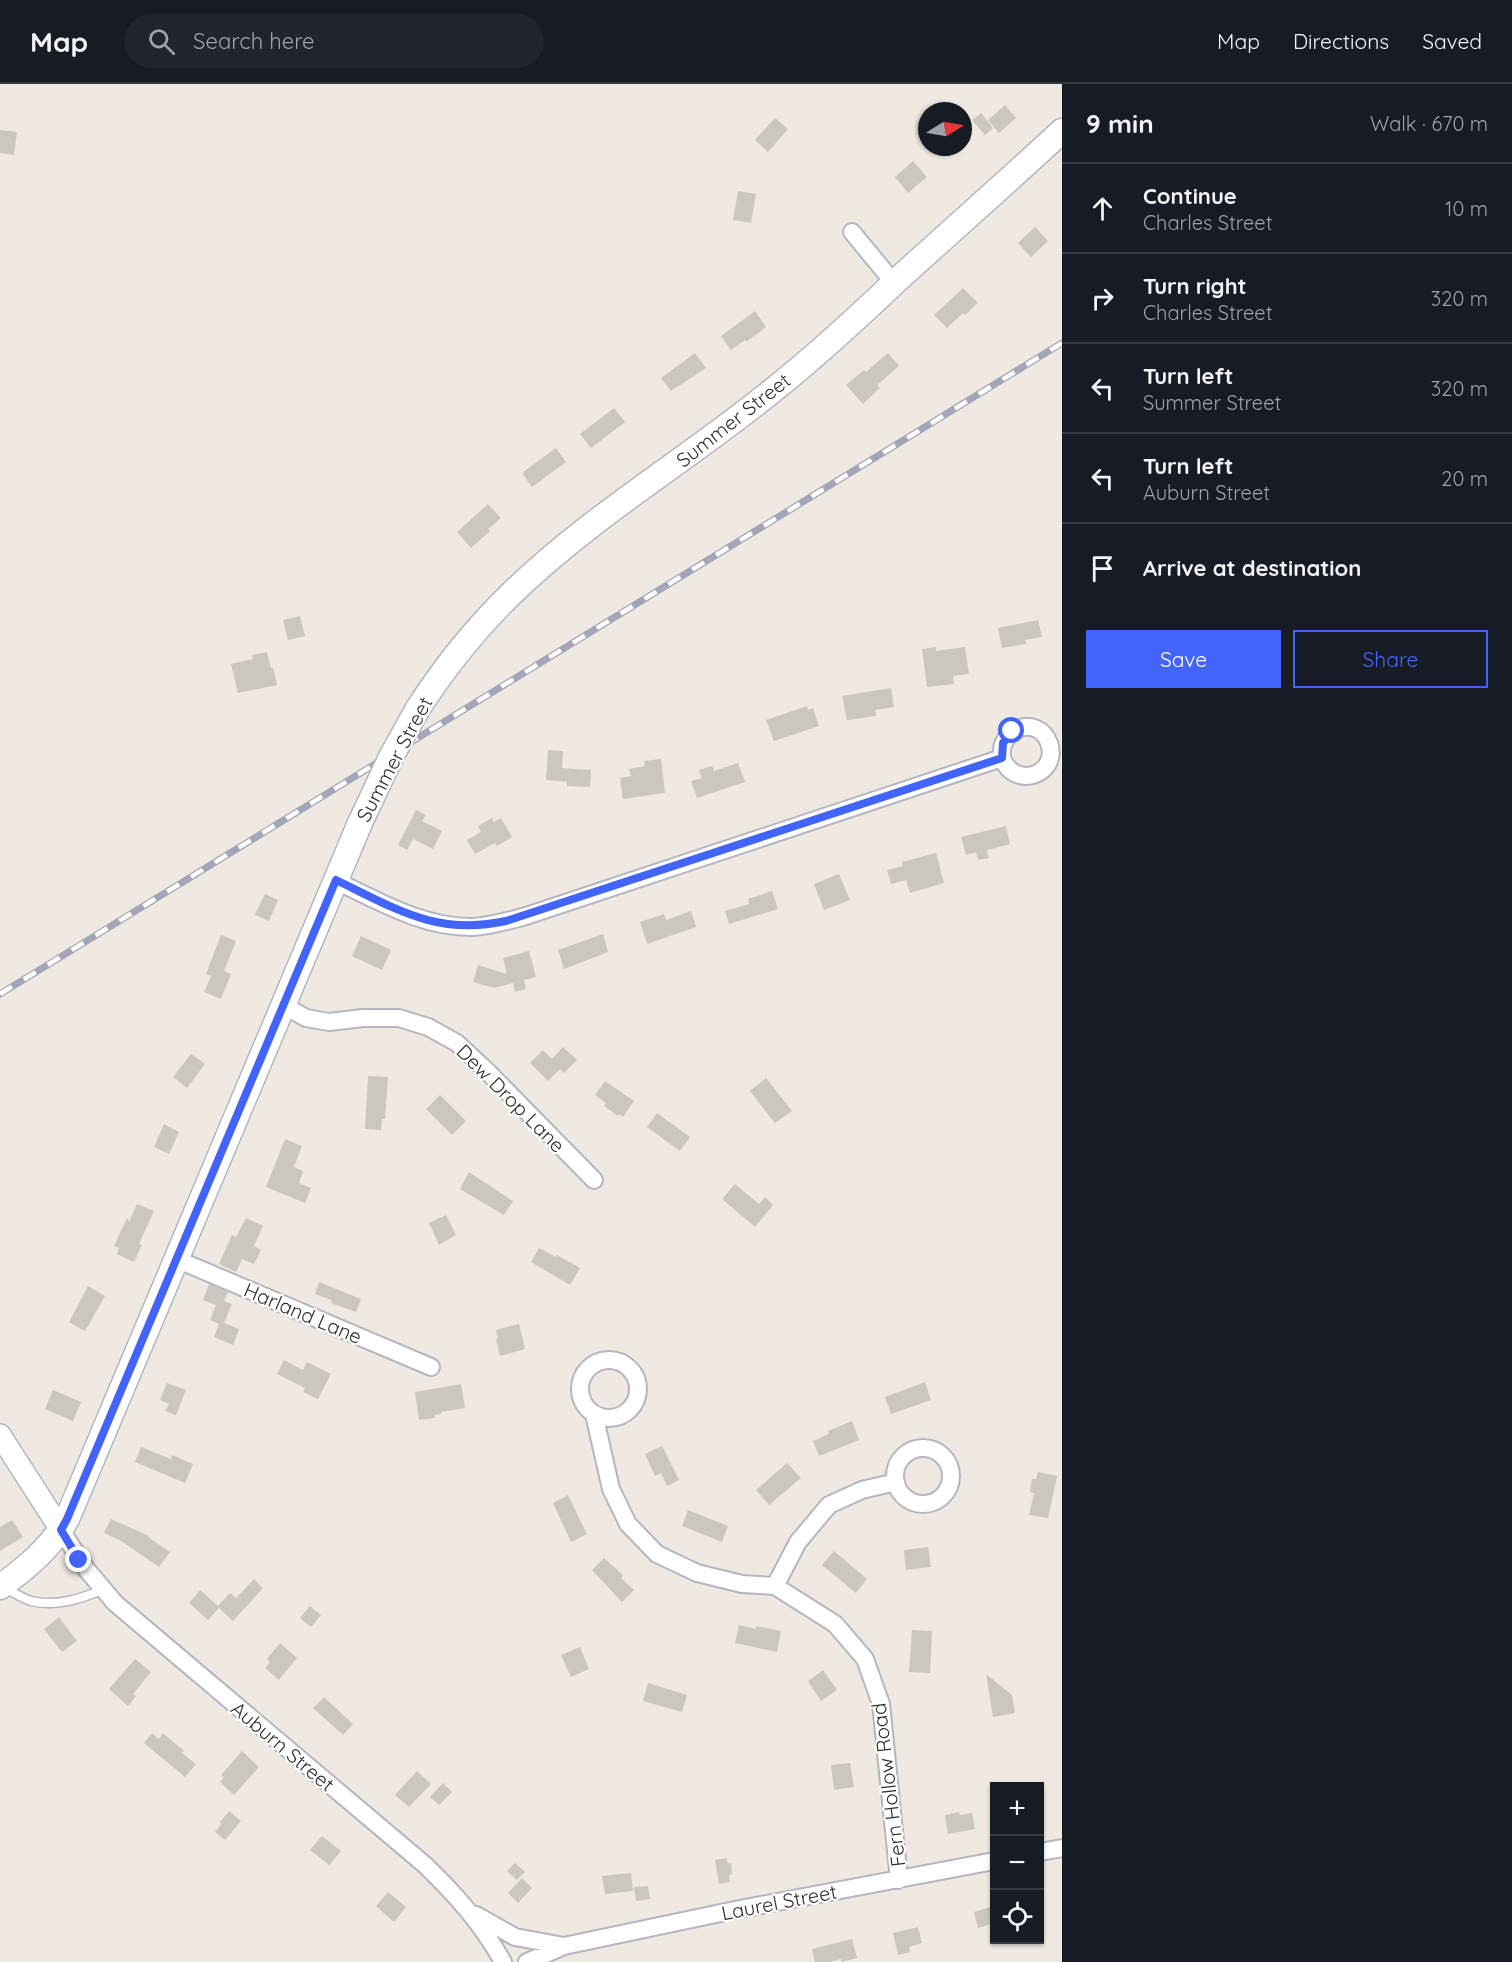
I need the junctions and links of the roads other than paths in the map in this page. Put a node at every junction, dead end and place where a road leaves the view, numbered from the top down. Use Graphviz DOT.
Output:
graph roads {
  1 [pos="1062,131"];
  2 [pos="852,232"];
  3 [pos="894,283"];
  4 [pos="1002,758"];
  5 [pos="336,880"];
  6 [pos="283,1005"];
  7 [pos="594,1180"];
  8 [pos="176,1259"];
  9 [pos="431,1367"];
  10 [pos="594,1414"];
  11 [pos="0,1436"];
  12 [pos="896,1482"];
  13 [pos="61,1530"];
  14 [pos="774,1586"];
  15 [pos="1,1587"];
  16 [pos="102,1590"];
  17 [pos="1062,1848"];
  18 [pos="1044,1851"];
  19 [pos="990,1862"];
  20 [pos="899,1880"];
  21 [pos="471,1912"];
  22 [pos="564,1946"];
  23 [pos="503,1962"];
  24 [pos="527,1962"];
  25 [pos="555,1962"];
  1 -- 3 [label="main road, Summer Street"];
  2 -- 3 [label="street"];
  3 -- 5 [label="main road, Summer Street, bridge"];
  4 -- 5 [label="street"];
  5 -- 6 [label="main road, Summer Street"];
  6 -- 7 [label="street, Dew Drop Lane"];
  6 -- 8 [label="main road, Summer Street"];
  8 -- 9 [label="street, Harland Lane"];
  8 -- 13 [label="main road, Summer Street"];
  10 -- 14 [label="street, Fern Hollow Road"];
  11 -- 13 [label="street"];
  12 -- 14 [label="street"];
  13 -- 15 [label="main road, Summer Street"];
  13 -- 16 [label="street, Auburn Street"];
  14 -- 20 [label="street, Fern Hollow Road"];
  15 -- 16 [label="lane"];
  16 -- 21 [label="street, Auburn Street"];
  17 -- 18 [label="street"];
  19 -- 20 [label="street, Laurel Street"];
  20 -- 22 [label="street, Laurel Street"];
  21 -- 22 [label="street, Laurel Street"];
  21 -- 23 [label="street, Auburn Street"];
  22 -- 24 [label="street, Laurel Street"];
  22 -- 25 [label="street"];
}
